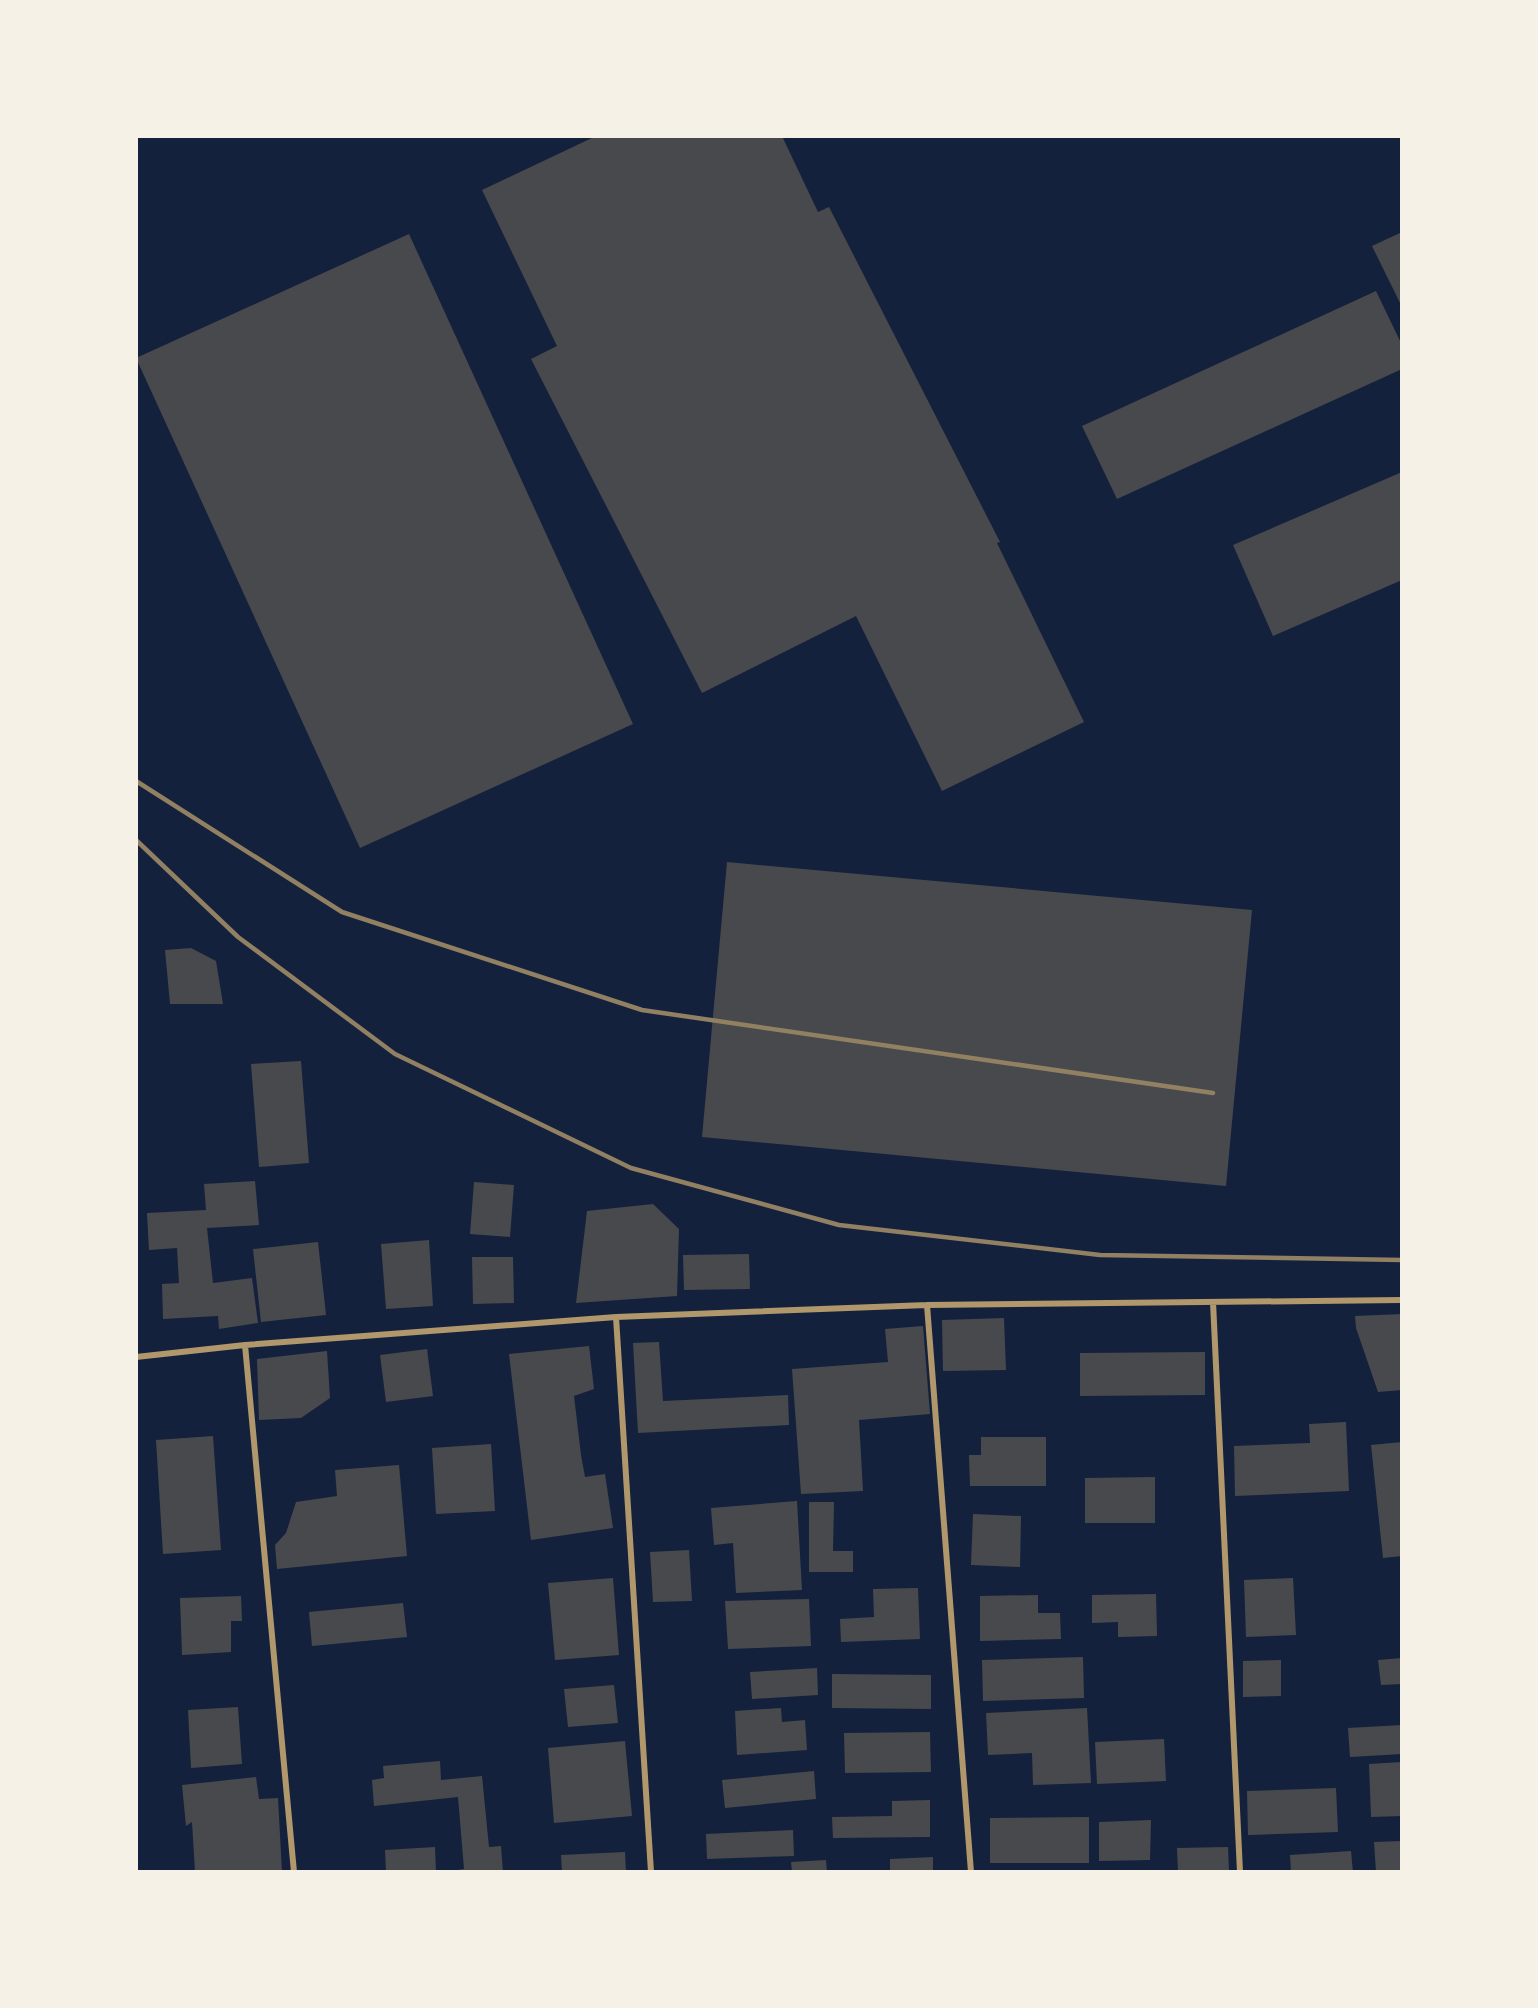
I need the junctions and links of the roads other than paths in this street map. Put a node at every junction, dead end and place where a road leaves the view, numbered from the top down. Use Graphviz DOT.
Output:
graph roads {
  1 [pos="1401,1300"];
  2 [pos="1213,1302"];
  3 [pos="927,1305"];
  4 [pos="616,1317"];
  5 [pos="245,1346"];
  6 [pos="136,1357"];
  7 [pos="294,1872"];
  8 [pos="651,1872"];
  9 [pos="971,1872"];
  10 [pos="1240,1872"];
  1 -- 2 [label="street"];
  2 -- 3 [label="street"];
  2 -- 10 [label="street"];
  3 -- 4 [label="street"];
  3 -- 9 [label="street"];
  4 -- 5 [label="street"];
  4 -- 8 [label="street"];
  5 -- 6 [label="street"];
  5 -- 7 [label="street"];
}
